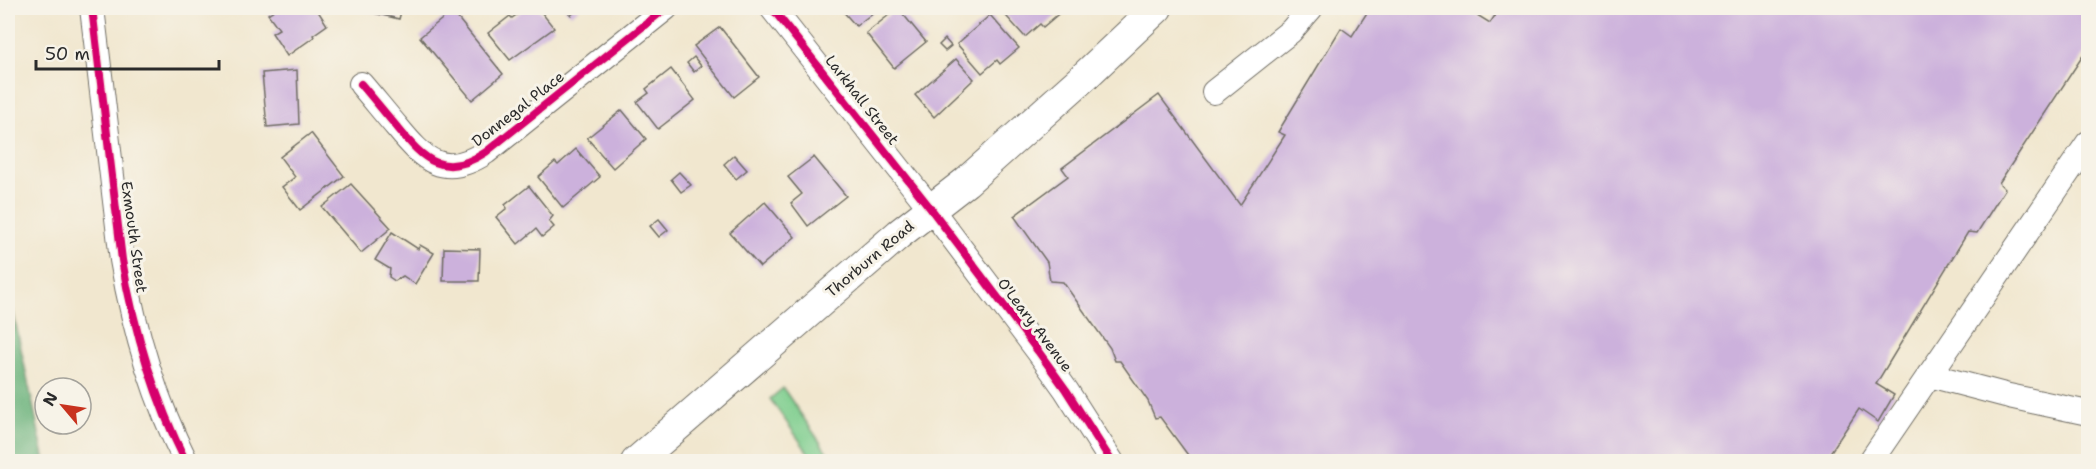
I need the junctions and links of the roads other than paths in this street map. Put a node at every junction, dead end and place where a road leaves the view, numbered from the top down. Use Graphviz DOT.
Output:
graph roads {
  1 [pos="92,8"];
  2 [pos="666,8"];
  3 [pos="772,8"];
  4 [pos="1157,8"];
  5 [pos="1311,8"];
  6 [pos="361,84"];
  7 [pos="1214,93"];
  8 [pos="2088,144"];
  9 [pos="931,209"];
  10 [pos="1929,375"];
  11 [pos="2088,413"];
  12 [pos="186,462"];
  13 [pos="636,462"];
  14 [pos="1112,462"];
  15 [pos="1870,462"];
  1 -- 12 [label="street, Exmouth Street"];
  2 -- 6 [label="street, Donnegal Place"];
  3 -- 9 [label="street, Larkhall Street"];
  4 -- 9 [label="main road, Thorburn Road"];
  5 -- 7 [label="street"];
  8 -- 10 [label="street"];
  9 -- 13 [label="main road, Thorburn Road"];
  9 -- 14 [label="street, O'Leary Avenue"];
  10 -- 11 [label="street"];
  10 -- 15 [label="street"];
}
